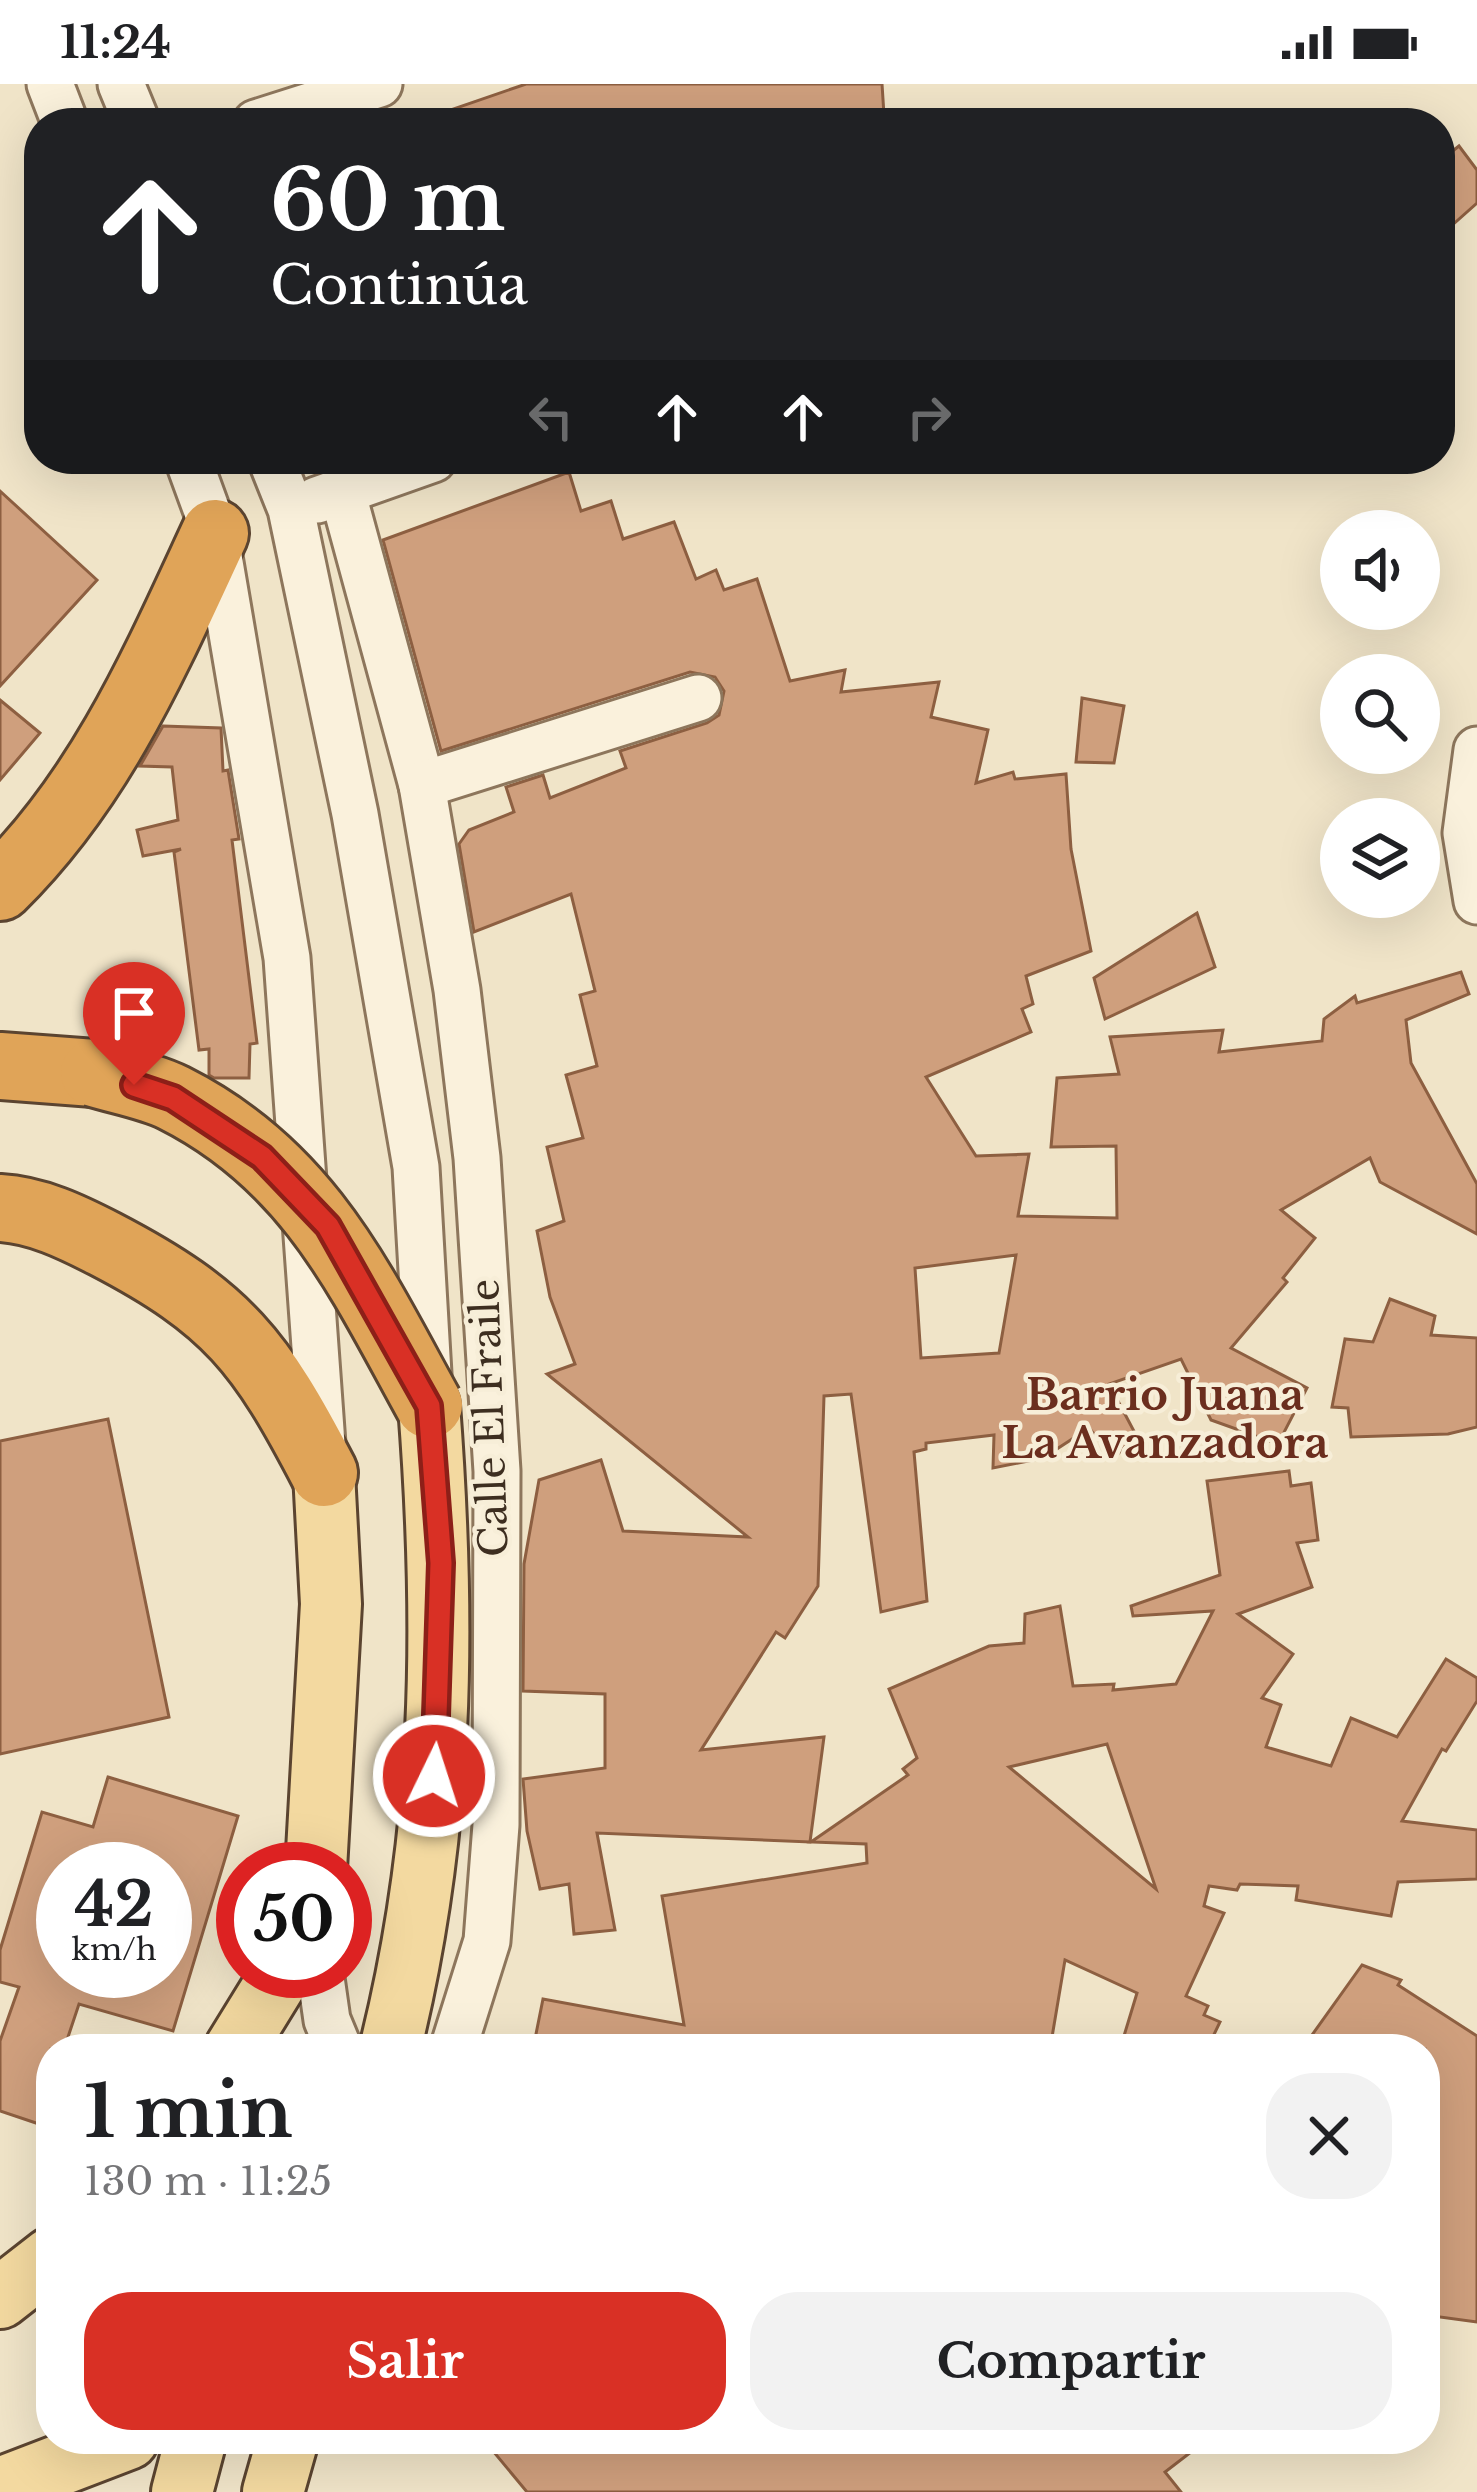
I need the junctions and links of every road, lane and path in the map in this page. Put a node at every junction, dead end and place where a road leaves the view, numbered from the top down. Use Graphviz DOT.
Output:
graph roads {
  1 [pos="379,84"];
  2 [pos="303,108"];
  3 [pos="193,474"];
  4 [pos="277,474"];
  5 [pos="390,474"];
  6 [pos="342,491"];
  7 [pos="291,509"];
  8 [pos="215,533"];
  9 [pos="698,698"];
  10 [pos="1477,750"];
  11 [pos="422,784"];
  12 [pos="0,887"];
  13 [pos="1477,902"];
  14 [pos="0,1066"];
  15 [pos="0,1208"];
  16 [pos="429,1406"];
  17 [pos="324,1473"];
  18 [pos="318,1842"];
  19 [pos="267,1998"];
  20 [pos="296,1998"];
  21 [pos="324,1998"];
  22 [pos="244,2034"];
  23 [pos="288,2034"];
  24 [pos="333,2034"];
  25 [pos="394,2034"];
  26 [pos="458,2034"];
  27 [pos="36,2270"];
  28 [pos="0,2299"];
  29 [pos="89,2454"];
  30 [pos="192,2454"];
  31 [pos="284,2454"];
  32 [pos="0,2488"];
  33 [pos="182,2492"];
  34 [pos="273,2492"];
  1 -- 2 [label="street"];
  3 -- 8 [label="street"];
  4 -- 7 [label="street"];
  5 -- 6 [label="street"];
  6 -- 7 [label="street"];
  6 -- 11 [label="street, Calle El Fraile"];
  7 -- 16 [label="street"];
  8 -- 12 [label="highway"];
  8 -- 17 [label="street"];
  9 -- 11 [label="street"];
  10 -- 13 [label="street"];
  11 -- 26 [label="street, Calle El Fraile"];
  14 -- 16 [label="highway, bridge"];
  15 -- 17 [label="highway"];
  16 -- 25 [label="main road"];
  17 -- 18 [label="main road"];
  19 -- 22 [label="main road"];
  20 -- 23 [label="main road"];
  21 -- 24 [label="street"];
  27 -- 28 [label="main road"];
  29 -- 32 [label="main road"];
  30 -- 33 [label="main road"];
  31 -- 34 [label="main road"];
}
